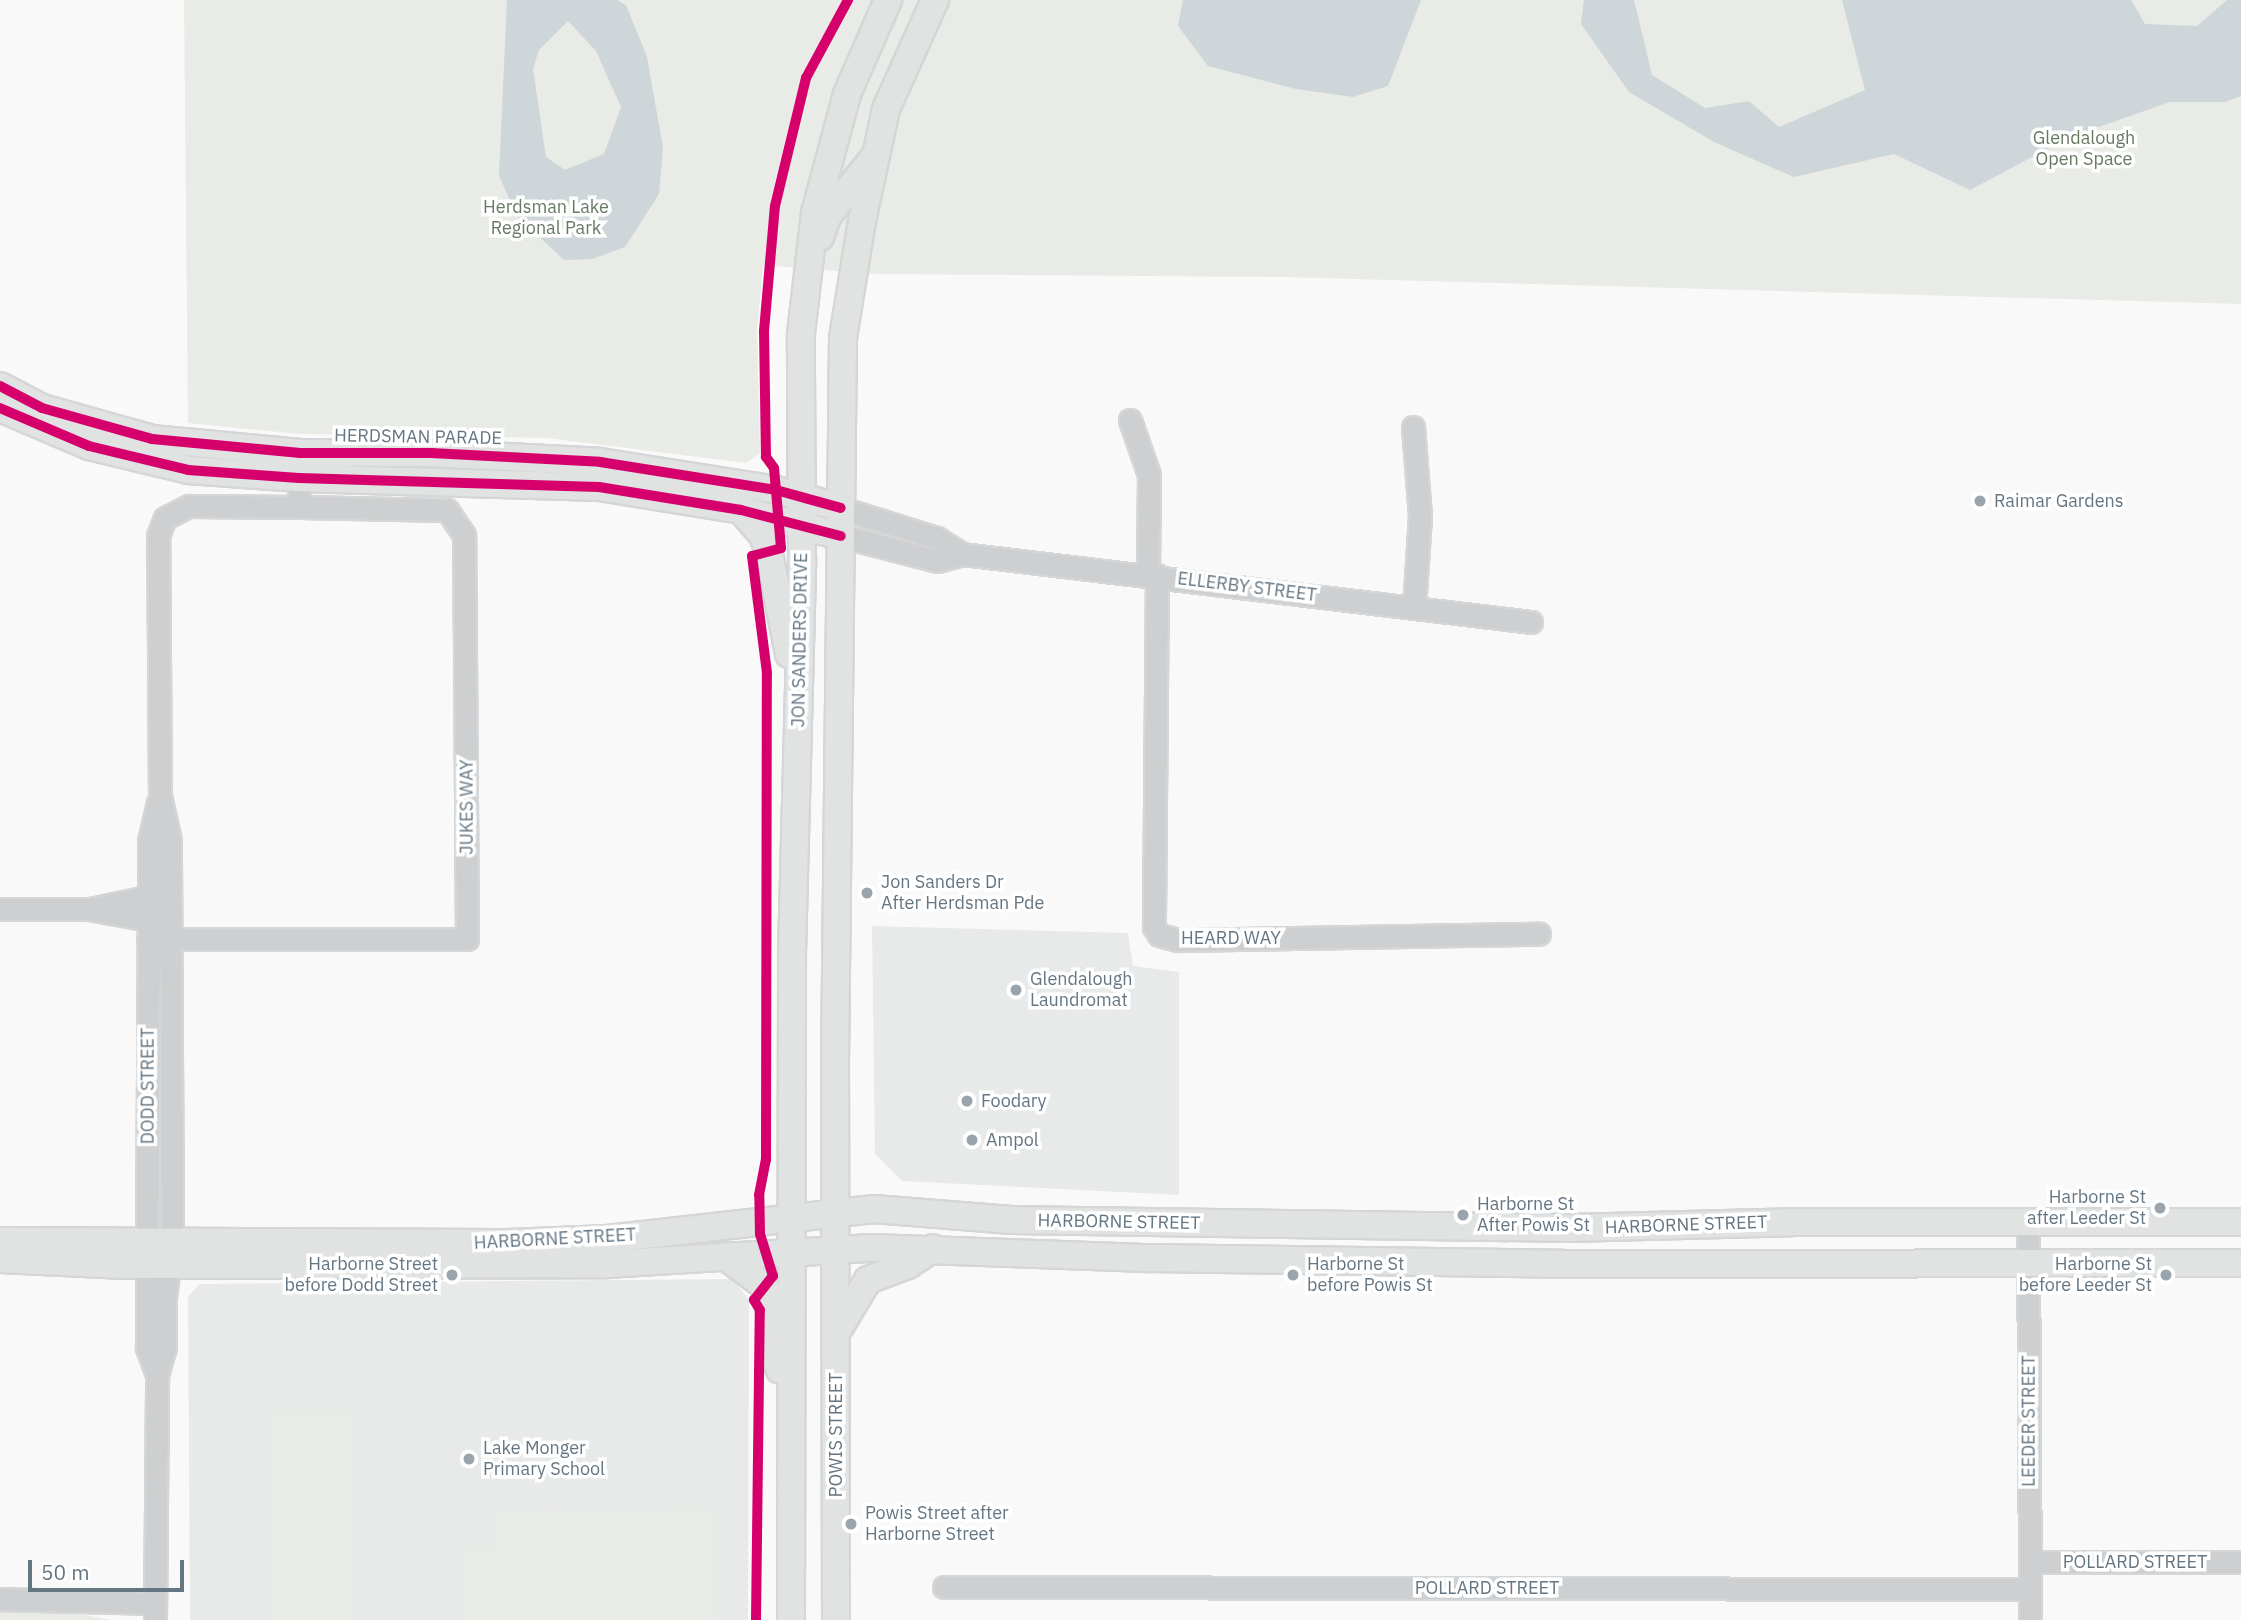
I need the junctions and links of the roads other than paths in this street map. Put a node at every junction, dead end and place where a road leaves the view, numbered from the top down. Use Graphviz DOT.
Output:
graph roads {
  1 [pos="888,0"];
  2 [pos="935,0"];
  3 [pos="874,158"];
  4 [pos="809,269"];
  5 [pos="0,386"];
  6 [pos="0,408"];
  7 [pos="1129,420"];
  8 [pos="1413,427"];
  9 [pos="299,465"];
  10 [pos="801,495"];
  11 [pos="299,507"];
  12 [pos="841,508"];
  13 [pos="741,510"];
  14 [pos="802,525"];
  15 [pos="841,536"];
  16 [pos="962,554"];
  17 [pos="1152,575"];
  18 [pos="1414,608"];
  19 [pos="1531,622"];
  20 [pos="799,704"];
  21 [pos="159,894"];
  22 [pos="0,909"];
  23 [pos="88,909"];
  24 [pos="148,930"];
  25 [pos="170,931"];
  26 [pos="1539,934"];
  27 [pos="835,1213"];
  28 [pos="791,1216"];
  29 [pos="2028,1222"];
  30 [pos="2241,1222"];
  31 [pos="1792,1223"];
  32 [pos="0,1241"];
  33 [pos="933,1248"];
  34 [pos="836,1249"];
  35 [pos="791,1252"];
  36 [pos="159,1254"];
  37 [pos="724,1256"];
  38 [pos="0,1259"];
  39 [pos="2028,1263"];
  40 [pos="2241,1263"];
  41 [pos="1793,1264"];
  42 [pos="836,1336"];
  43 [pos="791,1398"];
  44 [pos="2029,1562"];
  45 [pos="2241,1562"];
  46 [pos="944,1587"];
  47 [pos="2029,1589"];
  48 [pos="0,1599"];
  49 [pos="155,1611"];
  50 [pos="791,1620"];
  51 [pos="836,1620"];
  52 [pos="2030,1620"];
  1 -- 4 [label="main road, JON SANDERS DRIVE"];
  2 -- 3 [label="main road"];
  3 -- 4 [label="main road"];
  3 -- 12 [label="main road"];
  4 -- 10 [label="main road, JON SANDERS DRIVE"];
  5 -- 9 [label="main road, HERDSMAN PARADE"];
  6 -- 9 [label="main road, HERDSMAN PARADE"];
  7 -- 17 [label="street"];
  8 -- 18 [label="street"];
  9 -- 10 [label="main road, HERDSMAN PARADE"];
  9 -- 11 [label="street"];
  9 -- 13 [label="main road, HERDSMAN PARADE"];
  10 -- 12 [label="main road, HERDSMAN PARADE"];
  10 -- 14 [label="main road, JON SANDERS DRIVE"];
  11 -- 21 [label="street, DODD STREET"];
  11 -- 25 [label="street, JUKES WAY"];
  12 -- 15 [label="main road"];
  12 -- 16 [label="street, ELLERBY STREET"];
  13 -- 14 [label="main road, HERDSMAN PARADE"];
  13 -- 20 [label="main road"];
  14 -- 15 [label="main road, HERDSMAN PARADE"];
  14 -- 20 [label="main road, JON SANDERS DRIVE"];
  15 -- 16 [label="street, ELLERBY STREET"];
  15 -- 27 [label="main road"];
  16 -- 17 [label="street, ELLERBY STREET"];
  17 -- 18 [label="street, ELLERBY STREET"];
  17 -- 26 [label="street, HEARD WAY"];
  18 -- 19 [label="street, ELLERBY STREET"];
  20 -- 28 [label="main road, JON SANDERS DRIVE"];
  21 -- 23 [label="street"];
  21 -- 24 [label="street, DODD STREET"];
  21 -- 25 [label="street, DODD STREET"];
  22 -- 23 [label="street"];
  23 -- 24 [label="street, JUKES WAY"];
  24 -- 25 [label="street, JUKES WAY"];
  24 -- 36 [label="street, DODD STREET"];
  25 -- 36 [label="street, DODD STREET"];
  27 -- 28 [label="main road, HARBORNE STREET"];
  27 -- 31 [label="main road, HARBORNE STREET"];
  27 -- 34 [label="main road"];
  28 -- 35 [label="main road, JON SANDERS DRIVE"];
  28 -- 36 [label="main road, HARBORNE STREET"];
  29 -- 30 [label="main road, HARBORNE STREET"];
  29 -- 31 [label="main road, HARBORNE STREET"];
  29 -- 39 [label="street, LEEDER STREET"];
  31 -- 41 [label="main road"];
  32 -- 36 [label="main road, HARBORNE STREET"];
  33 -- 34 [label="main road, HARBORNE STREET"];
  33 -- 41 [label="main road, HARBORNE STREET"];
  33 -- 42 [label="main road"];
  34 -- 35 [label="main road, HARBORNE STREET"];
  34 -- 42 [label="main road, POWIS STREET"];
  35 -- 37 [label="main road, HARBORNE STREET"];
  35 -- 43 [label="main road"];
  36 -- 37 [label="main road, HARBORNE STREET"];
  36 -- 38 [label="main road, HARBORNE STREET"];
  36 -- 49 [label="street, DODD STREET"];
  37 -- 43 [label="main road"];
  39 -- 40 [label="main road, HARBORNE STREET"];
  39 -- 41 [label="main road, HARBORNE STREET"];
  39 -- 44 [label="street, LEEDER STREET"];
  42 -- 51 [label="main road, POWIS STREET"];
  43 -- 50 [label="main road"];
  44 -- 45 [label="street, POLLARD STREET"];
  44 -- 47 [label="street, LEEDER STREET"];
  46 -- 47 [label="street, POLLARD STREET"];
  47 -- 52 [label="street, LEEDER STREET"];
  48 -- 49 [label="street"];
}
